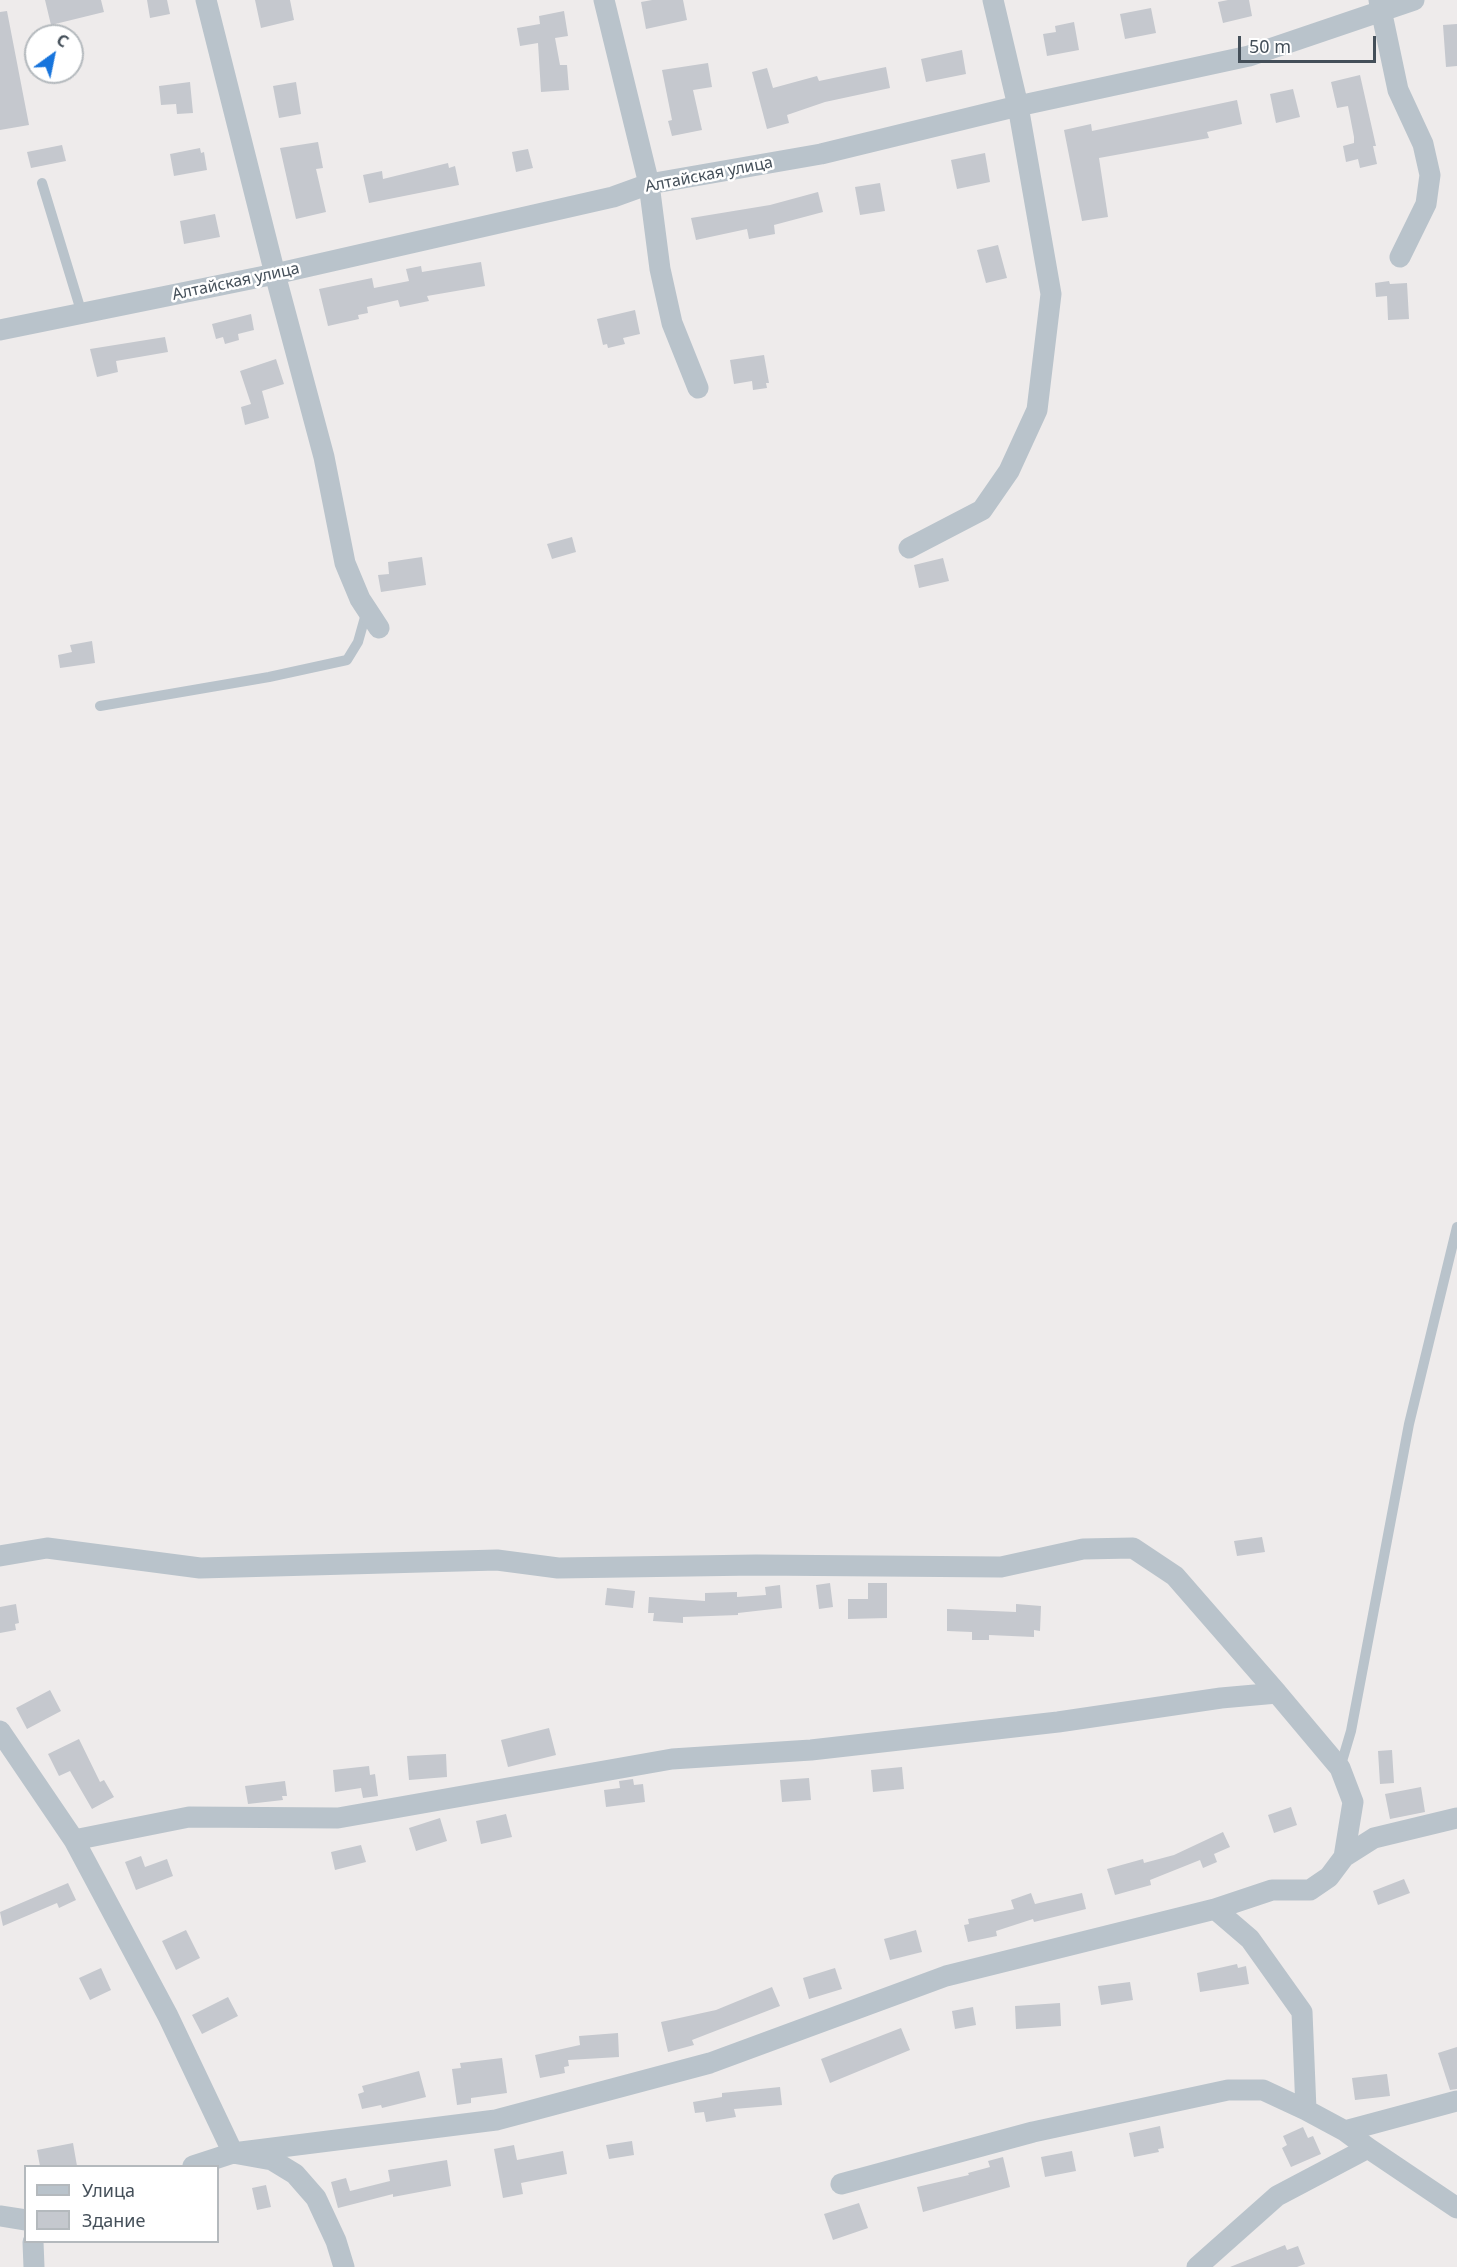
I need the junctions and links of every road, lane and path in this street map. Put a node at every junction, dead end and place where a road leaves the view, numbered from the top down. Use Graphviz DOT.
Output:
graph roads {
  1 [pos="206,0"];
  2 [pos="604,0"];
  3 [pos="993,0"];
  4 [pos="1414,0"];
  5 [pos="1380,5"];
  6 [pos="1018,106"];
  7 [pos="42,183"];
  8 [pos="649,184"];
  9 [pos="1401,257"];
  10 [pos="275,274"];
  11 [pos="82,314"];
  12 [pos="0,330"];
  13 [pos="698,387"];
  14 [pos="909,548"];
  15 [pos="367,609"];
  16 [pos="379,628"];
  17 [pos="100,706"];
  18 [pos="1457,1227"];
  19 [pos="0,1556"];
  20 [pos="1277,1693"];
  21 [pos="0,1731"];
  22 [pos="1340,1768"];
  23 [pos="1457,1818"];
  24 [pos="74,1840"];
  25 [pos="1344,1857"];
  26 [pos="1215,1909"];
  27 [pos="1457,2101"];
  28 [pos="1306,2110"];
  29 [pos="1345,2131"];
  30 [pos="1368,2148"];
  31 [pos="233,2153"];
  32 [pos="195,2165"];
  33 [pos="841,2184"];
  34 [pos="1457,2208"];
  35 [pos="0,2216"];
  36 [pos="24,2220"];
  37 [pos="33,2243"];
  38 [pos="34,2267"];
  39 [pos="344,2267"];
  40 [pos="1197,2267"];
  1 -- 10 [label="street"];
  2 -- 8 [label="street"];
  3 -- 6 [label="street"];
  4 -- 5 [label="street, Алтайская улица"];
  5 -- 6 [label="street, Алтайская улица"];
  5 -- 9 [label="street"];
  6 -- 8 [label="street, Алтайская улица"];
  6 -- 14 [label="street"];
  7 -- 11 [label="lane"];
  8 -- 10 [label="street, Алтайская улица"];
  8 -- 13 [label="street"];
  10 -- 11 [label="street, Алтайская улица"];
  10 -- 15 [label="street"];
  11 -- 12 [label="street, Алтайская улица"];
  15 -- 16 [label="street"];
  15 -- 17 [label="lane"];
  18 -- 22 [label="lane"];
  19 -- 20 [label="street"];
  20 -- 22 [label="street"];
  20 -- 24 [label="street"];
  21 -- 24 [label="street"];
  22 -- 25 [label="street"];
  23 -- 25 [label="street"];
  24 -- 31 [label="street"];
  25 -- 26 [label="street"];
  26 -- 28 [label="street"];
  26 -- 31 [label="street"];
  27 -- 29 [label="street"];
  28 -- 29 [label="street"];
  28 -- 33 [label="street"];
  29 -- 30 [label="street"];
  30 -- 34 [label="street"];
  30 -- 40 [label="street"];
  31 -- 32 [label="street"];
  31 -- 39 [label="street"];
  35 -- 36 [label="street"];
  37 -- 38 [label="street"];
}
